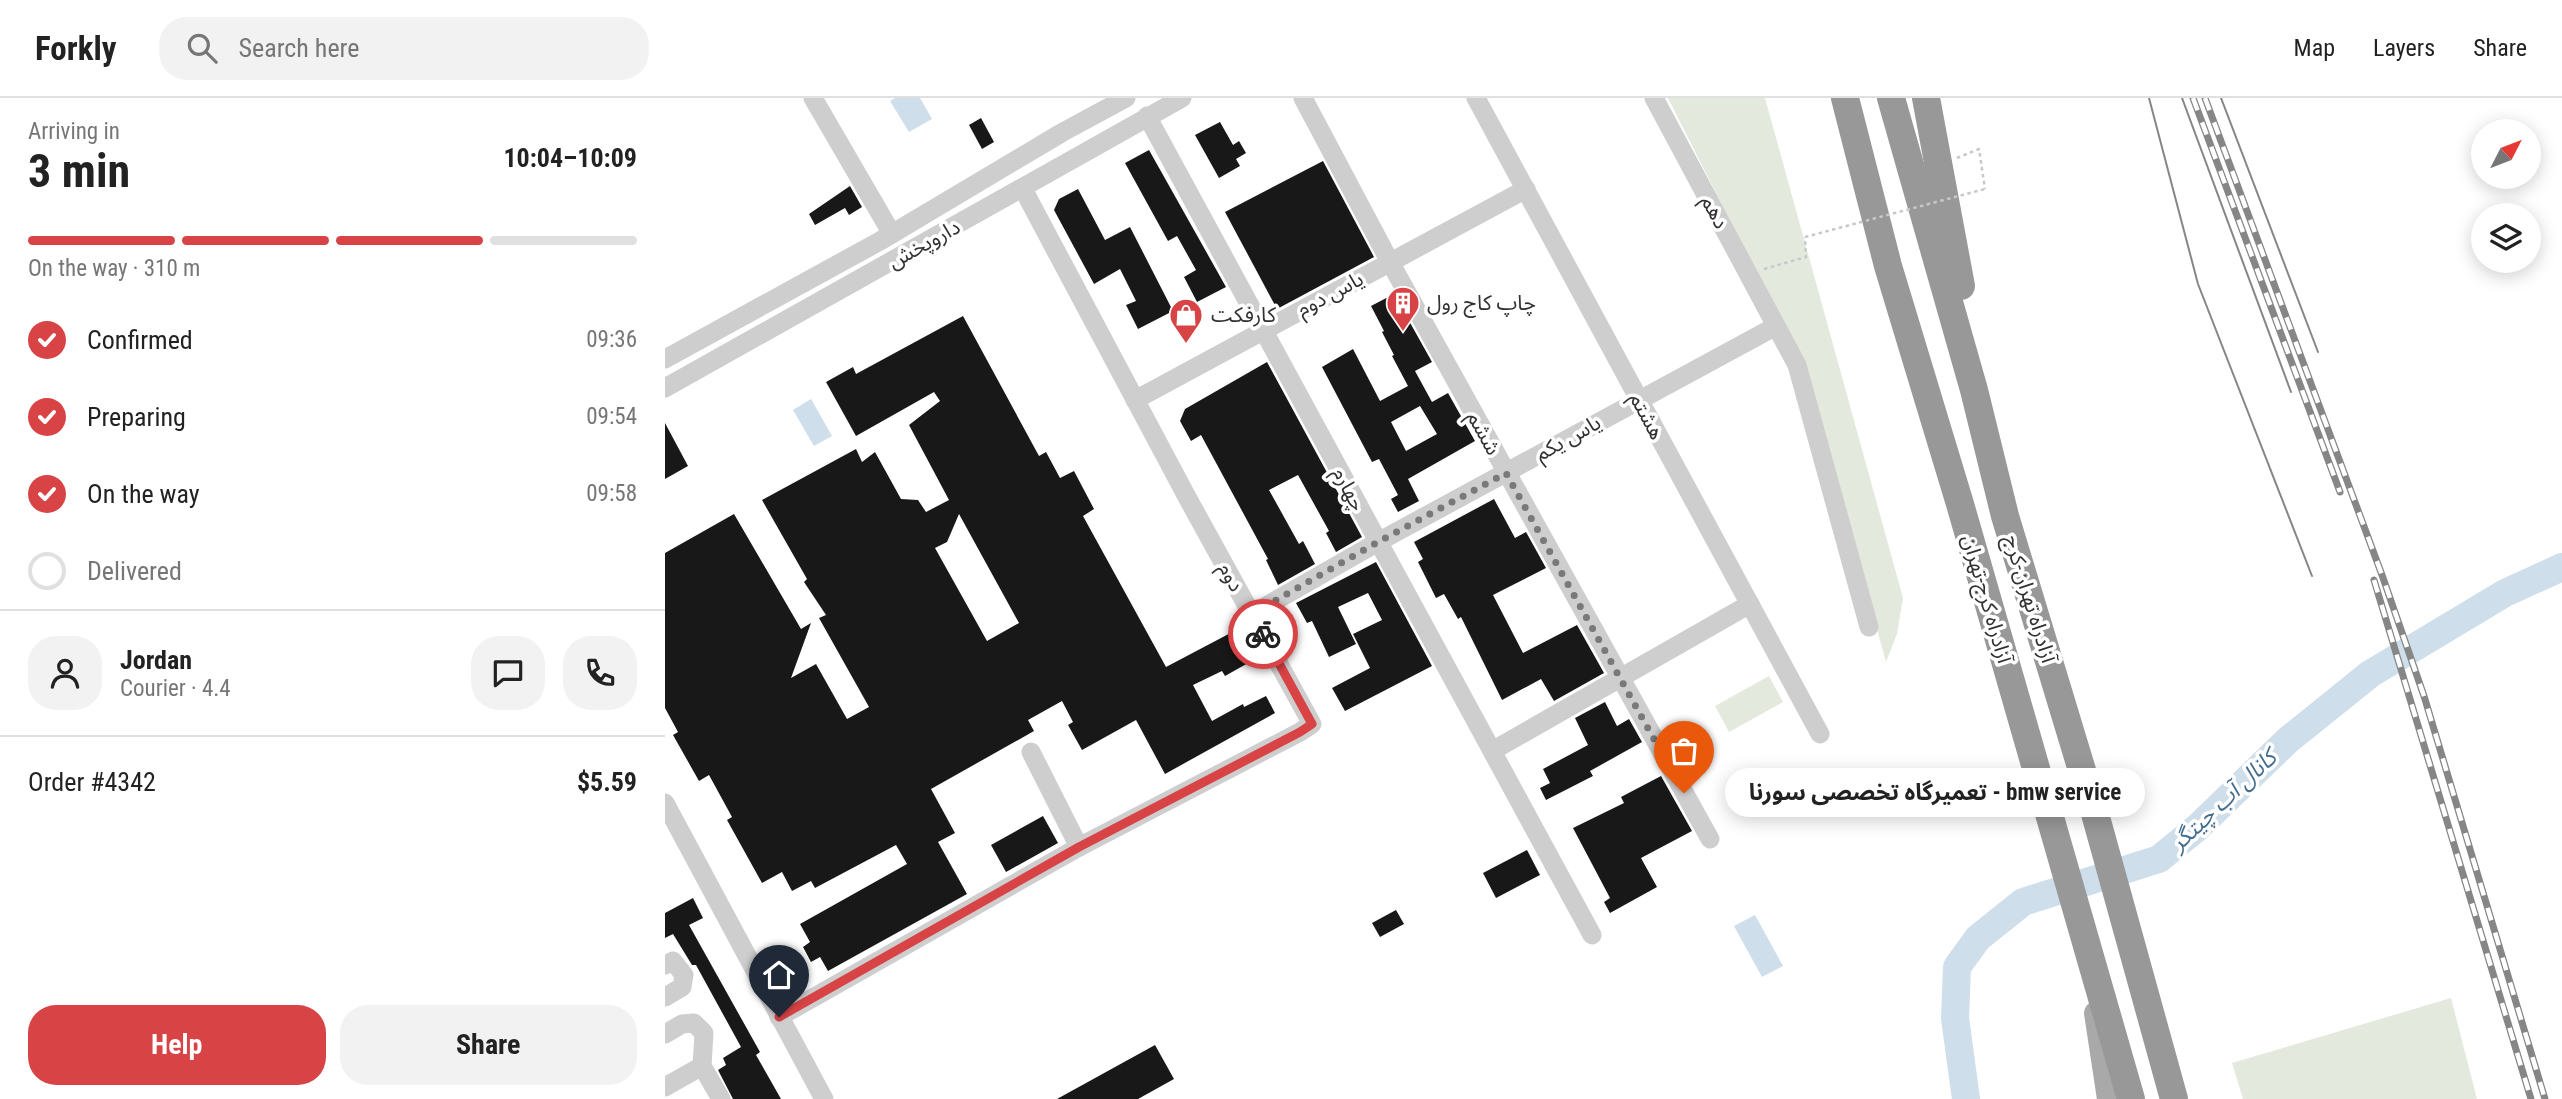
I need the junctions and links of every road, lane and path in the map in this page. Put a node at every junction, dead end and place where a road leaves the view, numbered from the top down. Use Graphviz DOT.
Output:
graph roads {
  1 [pos="813,98"];
  2 [pos="1126,98"];
  3 [pos="1182,98"];
  4 [pos="1303,98"];
  5 [pos="1475,98"];
  6 [pos="1654,98"];
  7 [pos="1891,98"];
  8 [pos="1926,98"];
  9 [pos="1845,104"];
  10 [pos="1147,116"];
  11 [pos="1063,132"];
  12 [pos="1979,149"];
  13 [pos="1070,160"];
  14 [pos="1023,189"];
  15 [pos="1526,189"];
  16 [pos="886,237"];
  17 [pos="892,262"];
  18 [pos="1389,262"];
  19 [pos="1748,273"];
  20 [pos="1776,326"];
  21 [pos="1263,331"];
  22 [pos="665,359"];
  23 [pos="665,388"];
  24 [pos="1974,390"];
  25 [pos="1135,400"];
  26 [pos="1638,400"];
  27 [pos="1506,473"];
  28 [pos="1378,542"];
  29 [pos="1749,604"];
  30 [pos="1252,614"];
  31 [pos="1869,627"];
  32 [pos="1620,678"];
  33 [pos="1820,734"];
  34 [pos="1492,751"];
  35 [pos="1031,752"];
  36 [pos="665,803"];
  37 [pos="1710,839"];
  38 [pos="1079,847"];
  39 [pos="2083,933"];
  40 [pos="1592,935"];
  41 [pos="665,965"];
  42 [pos="665,997"];
  43 [pos="779,1017"];
  44 [pos="665,1034"];
  45 [pos="702,1066"];
  46 [pos="665,1087"];
  47 [pos="721,1099"];
  48 [pos="824,1099"];
  49 [pos="2109,1099"];
  50 [pos="2131,1099"];
  51 [pos="2173,1099"];
  1 -- 16 [label="street"];
  2 -- 11 [label="street, داروپخش"];
  3 -- 10 [label="street, داروپخش"];
  4 -- 18 [label="street, ششم"];
  5 -- 15 [label="street, هشتم"];
  6 -- 19 [label="street, دهم"];
  7 -- 24 [label="highway, آزادراه تهران-کرج"];
  8 -- 24 [label="highway"];
  9 -- 39 [label="highway, آزادراه کرج-تهران"];
  10 -- 13 [label="street, داروپخش"];
  10 -- 21 [label="street, چهارم"];
  11 -- 13 [label="street"];
  11 -- 16 [label="street, داروپخش"];
  12 -- 19 [label="path, bridge"];
  13 -- 14 [label="street, داروپخش"];
  14 -- 17 [label="street, داروپخش"];
  14 -- 25 [label="street, دوم"];
  15 -- 18 [label="street, یاس دوم"];
  15 -- 26 [label="street, هشتم"];
  16 -- 17 [label="street"];
  16 -- 22 [label="street, داروپخش"];
  17 -- 23 [label="street, داروپخش"];
  18 -- 21 [label="street, یاس دوم"];
  18 -- 27 [label="street, ششم"];
  19 -- 20 [label="street, دهم"];
  20 -- 26 [label="street, یاس یکم"];
  20 -- 31 [label="street, دهم"];
  21 -- 25 [label="street, یاس دوم"];
  21 -- 28 [label="street, چهارم"];
  24 -- 51 [label="highway, آزادراه تهران-کرج"];
  25 -- 30 [label="street, دوم"];
  26 -- 27 [label="street, یاس یکم"];
  26 -- 29 [label="street, هشتم"];
  27 -- 28 [label="street, یاس یکم"];
  27 -- 32 [label="street, ششم"];
  28 -- 30 [label="street, یاس یکم"];
  28 -- 34 [label="street, چهارم"];
  29 -- 32 [label="street"];
  29 -- 33 [label="street, هشتم"];
  30 -- 38 [label="street, دوم"];
  32 -- 34 [label="street"];
  32 -- 37 [label="street, ششم"];
  34 -- 40 [label="street, چهارم"];
  35 -- 38 [label="street"];
  36 -- 43 [label="street"];
  38 -- 43 [label="street, دوم"];
  39 -- 49 [label="main road"];
  39 -- 50 [label="highway, آزادراه کرج-تهران"];
  41 -- 42 [label="street"];
  43 -- 48 [label="street"];
  44 -- 45 [label="street"];
  45 -- 46 [label="street"];
  45 -- 47 [label="street"];
}
